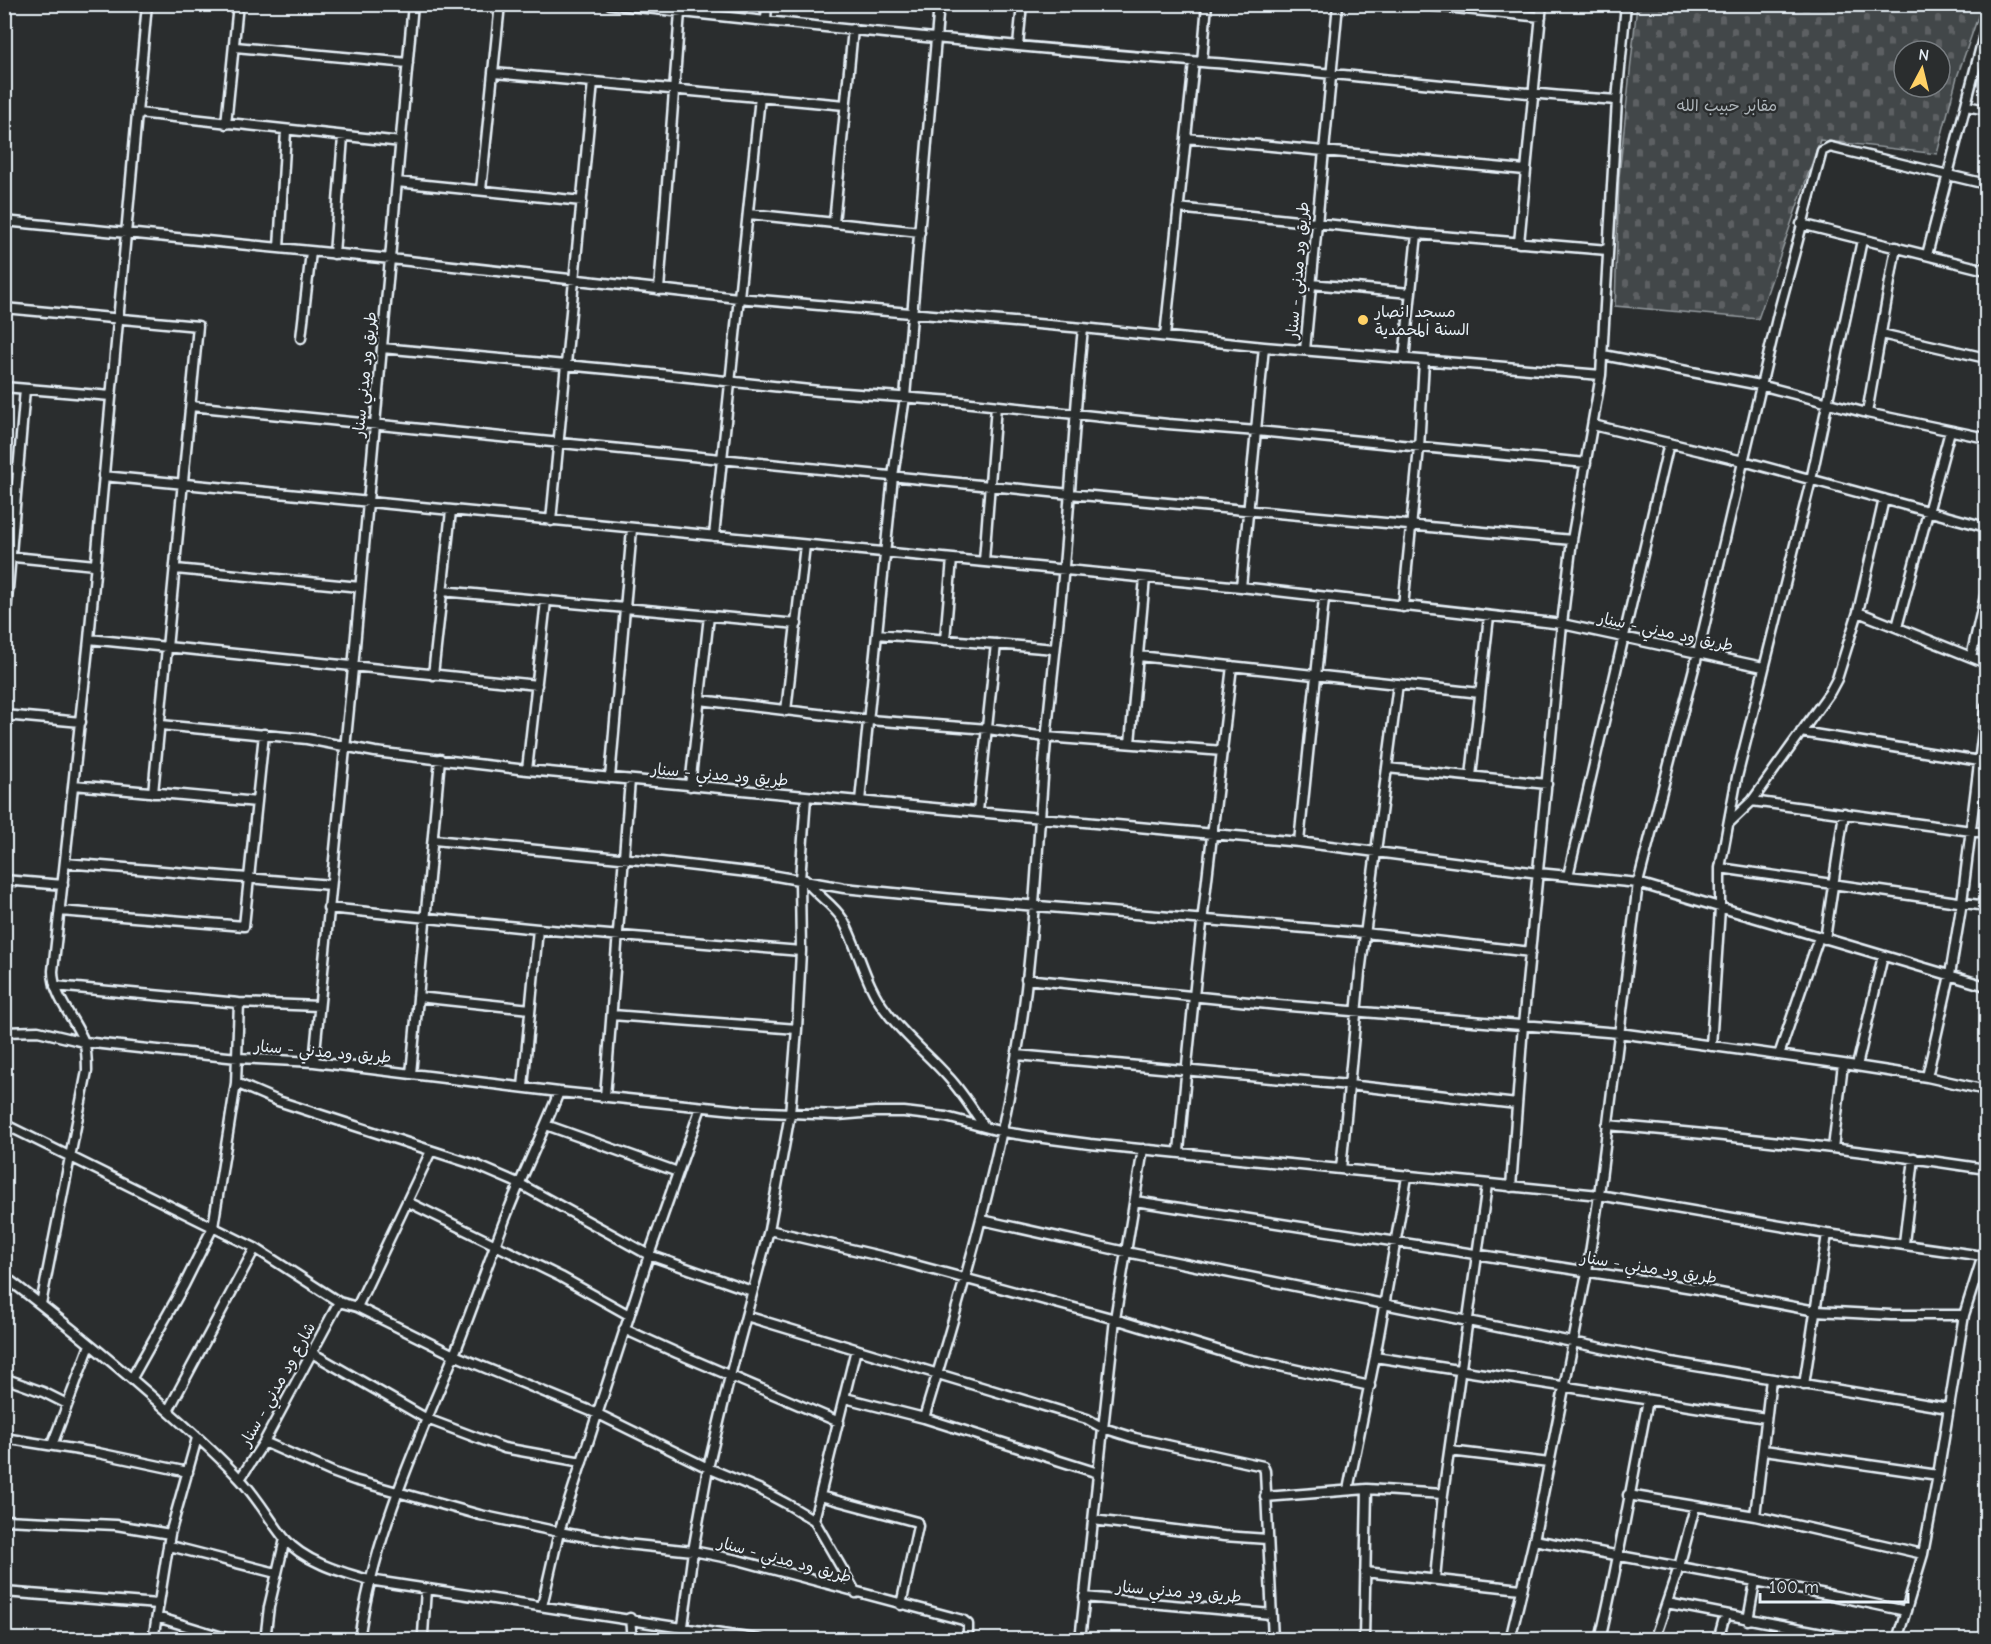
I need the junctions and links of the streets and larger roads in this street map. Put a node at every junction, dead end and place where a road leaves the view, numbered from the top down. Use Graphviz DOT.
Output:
graph roads {
  1 [pos="147,4"];
  2 [pos="238,4"];
  3 [pos="413,4"];
  4 [pos="500,4"];
  5 [pos="610,4"];
  6 [pos="767,4"];
  7 [pos="939,4"];
  8 [pos="1022,4"];
  9 [pos="1207,4"];
  10 [pos="1338,4"];
  11 [pos="1417,4"];
  12 [pos="1542,4"];
  13 [pos="1626,4"];
  14 [pos="680,12"];
  15 [pos="1540,17"];
  16 [pos="766,20"];
  17 [pos="853,29"];
  18 [pos="1986,31"];
  19 [pos="935,38"];
  20 [pos="1018,46"];
  21 [pos="234,47"];
  22 [pos="1198,62"];
  23 [pos="408,63"];
  24 [pos="494,73"];
  25 [pos="1331,75"];
  26 [pos="593,82"];
  27 [pos="675,88"];
  28 [pos="1533,94"];
  29 [pos="760,97"];
  30 [pos="1617,100"];
  31 [pos="844,105"];
  32 [pos="1967,106"];
  33 [pos="1986,110"];
  34 [pos="138,113"];
  35 [pos="226,124"];
  36 [pos="286,131"];
  37 [pos="343,137"];
  38 [pos="1186,138"];
  39 [pos="401,142"];
  40 [pos="1324,151"];
  41 [pos="1525,170"];
  42 [pos="1948,176"];
  43 [pos="398,182"];
  44 [pos="1986,184"];
  45 [pos="481,190"];
  46 [pos="582,201"];
  47 [pos="1178,208"];
  48 [pos="749,214"];
  49 [pos="4,221"];
  50 [pos="834,223"];
  51 [pos="1317,224"];
  52 [pos="1801,224"];
  53 [pos="920,232"];
  54 [pos="126,233"];
  55 [pos="1418,234"];
  56 [pos="1862,240"];
  57 [pos="1519,243"];
  58 [pos="1896,247"];
  59 [pos="279,248"];
  60 [pos="1608,250"];
  61 [pos="311,252"];
  62 [pos="334,254"];
  63 [pos="1927,255"];
  64 [pos="391,259"];
  65 [pos="1986,270"];
  66 [pos="574,281"];
  67 [pos="1311,284"];
  68 [pos="659,290"];
  69 [pos="1410,292"];
  70 [pos="738,298"];
  71 [pos="4,308"];
  72 [pos="912,314"];
  73 [pos="119,320"];
  74 [pos="1083,328"];
  75 [pos="1881,334"];
  76 [pos="1165,336"];
  77 [pos="302,338"];
  78 [pos="1264,347"];
  79 [pos="382,348"];
  80 [pos="1305,350"];
  81 [pos="1603,355"];
  82 [pos="1986,358"];
  83 [pos="1404,359"];
  84 [pos="1424,361"];
  85 [pos="566,365"];
  86 [pos="1601,375"];
  87 [pos="730,381"];
  88 [pos="1760,385"];
  89 [pos="4,387"];
  90 [pos="25,389"];
  91 [pos="111,396"];
  92 [pos="905,397"];
  93 [pos="1827,403"];
  94 [pos="191,406"];
  95 [pos="996,406"];
  96 [pos="1867,412"];
  97 [pos="1075,415"];
  98 [pos="374,425"];
  99 [pos="1593,425"];
  100 [pos="1257,431"];
  101 [pos="1950,431"];
  102 [pos="1986,438"];
  103 [pos="559,443"];
  104 [pos="1669,443"];
  105 [pos="1419,448"];
  106 [pos="723,459"];
  107 [pos="1743,461"];
  108 [pos="1586,463"];
  109 [pos="4,468"];
  110 [pos="19,469"];
  111 [pos="104,476"];
  112 [pos="893,476"];
  113 [pos="1811,480"];
  114 [pos="183,485"];
  115 [pos="990,486"];
  116 [pos="1070,494"];
  117 [pos="1884,500"];
  118 [pos="367,503"];
  119 [pos="1249,510"];
  120 [pos="451,511"];
  121 [pos="1930,511"];
  122 [pos="551,521"];
  123 [pos="1411,525"];
  124 [pos="1986,527"];
  125 [pos="632,529"];
  126 [pos="714,536"];
  127 [pos="1572,540"];
  128 [pos="805,545"];
  129 [pos="885,552"];
  130 [pos="8,556"];
  131 [pos="952,559"];
  132 [pos="984,561"];
  133 [pos="95,565"];
  134 [pos="176,569"];
  135 [pos="1064,569"];
  136 [pos="1145,578"];
  137 [pos="360,587"];
  138 [pos="1241,587"];
  139 [pos="442,591"];
  140 [pos="1986,592"];
  141 [pos="1324,598"];
  142 [pos="546,600"];
  143 [pos="624,607"];
  144 [pos="1403,607"];
  145 [pos="1858,612"];
  146 [pos="709,616"];
  147 [pos="1489,616"];
  148 [pos="797,624"];
  149 [pos="1562,624"];
  150 [pos="1898,627"];
  151 [pos="877,634"];
  152 [pos="4,636"];
  153 [pos="1625,638"];
  154 [pos="89,639"];
  155 [pos="945,640"];
  156 [pos="996,644"];
  157 [pos="168,648"];
  158 [pos="1055,649"];
  159 [pos="1698,653"];
  160 [pos="1139,656"];
  161 [pos="1971,657"];
  162 [pos="1986,663"];
  163 [pos="1232,666"];
  164 [pos="353,668"];
  165 [pos="1763,668"];
  166 [pos="433,675"];
  167 [pos="1315,675"];
  168 [pos="1398,684"];
  169 [pos="537,685"];
  170 [pos="1480,693"];
  171 [pos="700,700"];
  172 [pos="1986,706"];
  173 [pos="786,711"];
  174 [pos="4,716"];
  175 [pos="869,720"];
  176 [pos="81,722"];
  177 [pos="161,725"];
  178 [pos="988,729"];
  179 [pos="1801,732"];
  180 [pos="264,734"];
  181 [pos="1046,737"];
  182 [pos="1130,743"];
  183 [pos="345,747"];
  184 [pos="1223,751"];
  185 [pos="440,759"];
  186 [pos="1983,762"];
  187 [pos="1387,768"];
  188 [pos="527,770"];
  189 [pos="1471,776"];
  190 [pos="610,778"];
  191 [pos="630,780"];
  192 [pos="1547,784"];
  193 [pos="74,785"];
  194 [pos="690,786"];
  195 [pos="153,793"];
  196 [pos="806,797"];
  197 [pos="861,801"];
  198 [pos="1752,801"];
  199 [pos="257,802"];
  200 [pos="978,812"];
  201 [pos="1844,813"];
  202 [pos="1040,816"];
  203 [pos="1730,822"];
  204 [pos="1970,831"];
  205 [pos="1986,833"];
  206 [pos="1214,835"];
  207 [pos="434,840"];
  208 [pos="1299,842"];
  209 [pos="1377,852"];
  210 [pos="625,858"];
  211 [pos="65,863"];
  212 [pos="1720,868"];
  213 [pos="1538,873"];
  214 [pos="1568,876"];
  215 [pos="250,879"];
  216 [pos="4,880"];
  217 [pos="803,880"];
  218 [pos="1638,883"];
  219 [pos="1833,884"];
  220 [pos="63,885"];
  221 [pos="331,885"];
  222 [pos="1962,902"];
  223 [pos="1033,905"];
  224 [pos="1986,906"];
  225 [pos="328,908"];
  226 [pos="1720,908"];
  227 [pos="60,911"];
  228 [pos="425,918"];
  229 [pos="1202,920"];
  230 [pos="538,929"];
  231 [pos="1365,933"];
  232 [pos="619,936"];
  233 [pos="1822,938"];
  234 [pos="801,951"];
  235 [pos="1531,952"];
  236 [pos="1883,956"];
  237 [pos="1950,975"];
  238 [pos="1026,980"];
  239 [pos="55,986"];
  240 [pos="1986,986"];
  241 [pos="418,997"];
  242 [pos="1194,997"];
  243 [pos="239,1002"];
  244 [pos="319,1006"];
  245 [pos="530,1009"];
  246 [pos="1356,1012"];
  247 [pos="612,1015"];
  248 [pos="1523,1025"];
  249 [pos="797,1029"];
  250 [pos="4,1032"];
  251 [pos="1619,1033"];
  252 [pos="84,1042"];
  253 [pos="1711,1046"];
  254 [pos="1017,1054"];
  255 [pos="1779,1055"];
  256 [pos="238,1058"];
  257 [pos="314,1062"];
  258 [pos="1843,1064"];
  259 [pos="1857,1066"];
  260 [pos="1186,1070"];
  261 [pos="411,1074"];
  262 [pos="1927,1077"];
  263 [pos="236,1083"];
  264 [pos="1349,1085"];
  265 [pos="523,1087"];
  266 [pos="1986,1090"];
  267 [pos="559,1092"];
  268 [pos="605,1097"];
  269 [pos="1517,1104"];
  270 [pos="701,1107"];
  271 [pos="790,1114"];
  272 [pos="4,1124"];
  273 [pos="546,1125"];
  274 [pos="1607,1125"];
  275 [pos="984,1126"];
  276 [pos="1003,1132"];
  277 [pos="1833,1148"];
  278 [pos="1143,1149"];
  279 [pos="431,1151"];
  280 [pos="1179,1152"];
  281 [pos="71,1158"];
  282 [pos="1914,1158"];
  283 [pos="1341,1169"];
  284 [pos="1986,1169"];
  285 [pos="678,1173"];
  286 [pos="1407,1177"];
  287 [pos="520,1184"];
  288 [pos="1487,1185"];
  289 [pos="1511,1187"];
  290 [pos="1599,1195"];
  291 [pos="1135,1201"];
  292 [pos="408,1202"];
  293 [pos="982,1220"];
  294 [pos="213,1227"];
  295 [pos="769,1230"];
  296 [pos="1827,1234"];
  297 [pos="1395,1242"];
  298 [pos="1904,1243"];
  299 [pos="496,1244"];
  300 [pos="1986,1246"];
  301 [pos="255,1248"];
  302 [pos="1126,1252"];
  303 [pos="1477,1254"];
  304 [pos="649,1255"];
  305 [pos="1983,1256"];
  306 [pos="1587,1272"];
  307 [pos="4,1276"];
  308 [pos="966,1279"];
  309 [pos="752,1291"];
  310 [pos="339,1302"];
  311 [pos="41,1304"];
  312 [pos="1385,1304"];
  313 [pos="357,1307"];
  314 [pos="1816,1311"];
  315 [pos="630,1315"];
  316 [pos="1964,1315"];
  317 [pos="746,1316"];
  318 [pos="1115,1319"];
  319 [pos="1467,1321"];
  320 [pos="624,1329"];
  321 [pos="1574,1342"];
  322 [pos="90,1345"];
  323 [pos="856,1349"];
  324 [pos="312,1353"];
  325 [pos="454,1354"];
  326 [pos="1375,1357"];
  327 [pos="1460,1371"];
  328 [pos="938,1373"];
  329 [pos="730,1376"];
  330 [pos="4,1378"];
  331 [pos="132,1378"];
  332 [pos="1771,1379"];
  333 [pos="1804,1385"];
  334 [pos="1370,1386"];
  335 [pos="1565,1388"];
  336 [pos="845,1398"];
  337 [pos="1648,1400"];
  338 [pos="67,1404"];
  339 [pos="1948,1408"];
  340 [pos="168,1411"];
  341 [pos="598,1414"];
  342 [pos="924,1418"];
  343 [pos="1766,1418"];
  344 [pos="427,1419"];
  345 [pos="839,1422"];
  346 [pos="1103,1428"];
  347 [pos="4,1438"];
  348 [pos="197,1438"];
  349 [pos="264,1442"];
  350 [pos="52,1445"];
  351 [pos="1450,1450"];
  352 [pos="1764,1450"];
  353 [pos="582,1462"];
  354 [pos="1550,1463"];
  355 [pos="708,1468"];
  356 [pos="188,1472"];
  357 [pos="1098,1473"];
  358 [pos="1938,1475"];
  359 [pos="240,1479"];
  360 [pos="1367,1489"];
  361 [pos="1348,1490"];
  362 [pos="399,1491"];
  363 [pos="1443,1494"];
  364 [pos="820,1496"];
  365 [pos="1628,1496"];
  366 [pos="1265,1497"];
  367 [pos="1695,1507"];
  368 [pos="1755,1516"];
  369 [pos="4,1520"];
  370 [pos="814,1520"];
  371 [pos="1093,1520"];
  372 [pos="559,1532"];
  373 [pos="170,1534"];
  374 [pos="285,1539"];
  375 [pos="1267,1539"];
  376 [pos="1534,1540"];
  377 [pos="170,1546"];
  378 [pos="693,1551"];
  379 [pos="1923,1554"];
  380 [pos="1619,1556"];
  381 [pos="1679,1567"];
  382 [pos="1365,1572"];
  383 [pos="276,1573"];
  384 [pos="1435,1579"];
  385 [pos="369,1580"];
  386 [pos="1755,1582"];
  387 [pos="426,1589"];
  388 [pos="1521,1590"];
  389 [pos="4,1592"];
  390 [pos="856,1593"];
  391 [pos="1084,1597"];
  392 [pos="1667,1603"];
  393 [pos="158,1604"];
  394 [pos="901,1605"];
  395 [pos="543,1606"];
  396 [pos="1906,1611"];
  397 [pos="1271,1614"];
  398 [pos="1725,1615"];
  399 [pos="157,1617"];
  400 [pos="630,1618"];
  401 [pos="1748,1620"];
  402 [pos="683,1626"];
  403 [pos="714,1636"];
  404 [pos="153,1640"];
  405 [pos="232,1640"];
  406 [pos="265,1640"];
  407 [pos="359,1640"];
  408 [pos="424,1640"];
  409 [pos="632,1640"];
  410 [pos="761,1640"];
  411 [pos="968,1640"];
  412 [pos="1080,1640"];
  413 [pos="1273,1640"];
  414 [pos="1364,1640"];
  415 [pos="1510,1640"];
  416 [pos="1600,1640"];
  417 [pos="1654,1640"];
  418 [pos="1718,1640"];
  419 [pos="1859,1640"];
  420 [pos="1897,1640"];
  1 -- 34 [label="street"];
  2 -- 21 [label="street"];
  3 -- 23 [label="street, طريق ود مدني سنار"];
  4 -- 24 [label="street"];
  5 -- 14 [label="street"];
  6 -- 16 [label="street"];
  7 -- 19 [label="street"];
  8 -- 20 [label="street"];
  9 -- 22 [label="street"];
  10 -- 25 [label="street, طريق ود مدني - سنار"];
  11 -- 15 [label="street"];
  12 -- 15 [label="street"];
  13 -- 30 [label="street"];
  14 -- 16 [label="street"];
  14 -- 27 [label="street"];
  15 -- 28 [label="street"];
  16 -- 17 [label="street"];
  17 -- 19 [label="street"];
  17 -- 31 [label="street"];
  18 -- 32 [label="street"];
  19 -- 20 [label="street"];
  19 -- 53 [label="street"];
  20 -- 22 [label="street"];
  21 -- 23 [label="street"];
  21 -- 35 [label="street"];
  22 -- 25 [label="street"];
  22 -- 38 [label="street"];
  23 -- 39 [label="street, طريق ود مدني سنار"];
  24 -- 26 [label="street"];
  24 -- 45 [label="street"];
  25 -- 28 [label="street"];
  25 -- 40 [label="street, طريق ود مدني - سنار"];
  26 -- 27 [label="street"];
  26 -- 46 [label="street"];
  27 -- 29 [label="street"];
  27 -- 68 [label="street"];
  28 -- 30 [label="street"];
  28 -- 41 [label="street"];
  29 -- 31 [label="street"];
  29 -- 48 [label="street"];
  30 -- 60 [label="street"];
  31 -- 50 [label="street"];
  32 -- 33 [label="street"];
  32 -- 42 [label="street"];
  34 -- 35 [label="street"];
  34 -- 54 [label="street"];
  35 -- 36 [label="street"];
  36 -- 37 [label="street"];
  36 -- 59 [label="street"];
  37 -- 39 [label="street"];
  37 -- 62 [label="street"];
  38 -- 40 [label="street"];
  38 -- 47 [label="street"];
  39 -- 43 [label="street, طريق ود مدني سنار"];
  40 -- 41 [label="street"];
  40 -- 51 [label="street, طريق ود مدني - سنار"];
  41 -- 57 [label="street"];
  42 -- 44 [label="street"];
  42 -- 52 [label="street"];
  42 -- 63 [label="street"];
  43 -- 45 [label="street"];
  43 -- 64 [label="street, طريق ود مدني سنار"];
  45 -- 46 [label="street"];
  46 -- 66 [label="street"];
  47 -- 51 [label="street"];
  47 -- 76 [label="street"];
  48 -- 50 [label="street"];
  48 -- 70 [label="street"];
  49 -- 54 [label="street"];
  50 -- 53 [label="street"];
  51 -- 55 [label="street"];
  51 -- 67 [label="street, طريق ود مدني - سنار"];
  52 -- 56 [label="street"];
  52 -- 88 [label="street"];
  53 -- 72 [label="street"];
  54 -- 59 [label="street"];
  54 -- 73 [label="street"];
  55 -- 57 [label="street"];
  55 -- 69 [label="street"];
  56 -- 58 [label="street"];
  56 -- 93 [label="street"];
  57 -- 60 [label="street"];
  58 -- 63 [label="street"];
  58 -- 75 [label="street"];
  59 -- 61 [label="street"];
  60 -- 81 [label="street"];
  61 -- 62 [label="street"];
  61 -- 77 [label="street"];
  62 -- 64 [label="street"];
  63 -- 65 [label="street"];
  64 -- 66 [label="street"];
  64 -- 79 [label="street, طريق ود مدني سنار"];
  66 -- 68 [label="street"];
  66 -- 85 [label="street"];
  67 -- 69 [label="street"];
  67 -- 80 [label="street, طريق ود مدني - سنار"];
  68 -- 70 [label="street"];
  69 -- 83 [label="street"];
  70 -- 72 [label="street"];
  70 -- 87 [label="street"];
  71 -- 73 [label="street"];
  72 -- 74 [label="street"];
  72 -- 92 [label="street"];
  73 -- 91 [label="street"];
  73 -- 94 [label="street"];
  74 -- 76 [label="street"];
  74 -- 97 [label="street"];
  75 -- 82 [label="street"];
  75 -- 96 [label="street"];
  76 -- 78 [label="street"];
  78 -- 80 [label="street"];
  78 -- 100 [label="street"];
  79 -- 85 [label="street"];
  79 -- 98 [label="street, طريق ود مدني سنار"];
  80 -- 83 [label="street, طريق ود مدني - سنار"];
  81 -- 86 [label="street"];
  81 -- 88 [label="street"];
  83 -- 84 [label="street, طريق ود مدني - سنار"];
  84 -- 86 [label="street, طريق ود مدني - سنار"];
  84 -- 105 [label="street"];
  85 -- 87 [label="street"];
  85 -- 103 [label="street"];
  86 -- 99 [label="street"];
  87 -- 92 [label="street"];
  87 -- 106 [label="street"];
  88 -- 93 [label="street"];
  88 -- 107 [label="street"];
  89 -- 90 [label="street"];
  90 -- 91 [label="street"];
  90 -- 110 [label="street"];
  91 -- 111 [label="street"];
  92 -- 95 [label="street"];
  92 -- 112 [label="street"];
  93 -- 96 [label="street"];
  93 -- 113 [label="street"];
  94 -- 98 [label="street"];
  94 -- 114 [label="street"];
  95 -- 97 [label="street"];
  95 -- 115 [label="street"];
  96 -- 101 [label="street"];
  97 -- 100 [label="street"];
  97 -- 116 [label="street"];
  98 -- 103 [label="street"];
  98 -- 118 [label="street, طريق ود مدني سنار"];
  99 -- 104 [label="street"];
  99 -- 108 [label="street"];
  100 -- 105 [label="street"];
  100 -- 119 [label="street"];
  101 -- 102 [label="street"];
  101 -- 121 [label="street"];
  103 -- 106 [label="street"];
  103 -- 122 [label="street"];
  104 -- 107 [label="street"];
  104 -- 153 [label="street"];
  105 -- 108 [label="street"];
  105 -- 123 [label="street"];
  106 -- 112 [label="street"];
  106 -- 126 [label="street"];
  107 -- 113 [label="street"];
  107 -- 159 [label="street"];
  108 -- 127 [label="street"];
  109 -- 110 [label="street"];
  110 -- 130 [label="street"];
  111 -- 114 [label="street, طريق ود مدني - سنار"];
  111 -- 133 [label="street"];
  112 -- 115 [label="street"];
  112 -- 129 [label="street"];
  113 -- 117 [label="street"];
  113 -- 165 [label="street"];
  114 -- 118 [label="street, طريق ود مدني - سنار"];
  114 -- 134 [label="street"];
  115 -- 116 [label="street"];
  115 -- 132 [label="street"];
  116 -- 119 [label="street"];
  116 -- 135 [label="street"];
  117 -- 121 [label="street"];
  117 -- 145 [label="street"];
  118 -- 120 [label="street, طريق ود مدني - سنار"];
  118 -- 137 [label="street, طريق ود مدني سنار"];
  119 -- 123 [label="street"];
  119 -- 138 [label="street"];
  120 -- 122 [label="street, طريق ود مدني - سنار"];
  120 -- 139 [label="street"];
  121 -- 124 [label="street"];
  121 -- 150 [label="street"];
  122 -- 125 [label="street, طريق ود مدني - سنار"];
  123 -- 127 [label="street"];
  123 -- 144 [label="street"];
  125 -- 126 [label="street, طريق ود مدني - سنار"];
  125 -- 143 [label="street"];
  126 -- 128 [label="street, طريق ود مدني - سنار"];
  127 -- 149 [label="street"];
  128 -- 129 [label="street, طريق ود مدني - سنار"];
  128 -- 148 [label="street"];
  129 -- 131 [label="street, طريق ود مدني - سنار"];
  129 -- 151 [label="street"];
  130 -- 133 [label="street"];
  130 -- 152 [label="street"];
  131 -- 132 [label="street, طريق ود مدني - سنار"];
  131 -- 155 [label="street"];
  132 -- 135 [label="street, طريق ود مدني - سنار"];
  133 -- 154 [label="street"];
  134 -- 137 [label="street"];
  134 -- 157 [label="street"];
  135 -- 136 [label="street, طريق ود مدني - سنار"];
  135 -- 158 [label="street"];
  136 -- 138 [label="street, طريق ود مدني - سنار"];
  136 -- 160 [label="street"];
  137 -- 164 [label="street, طريق ود مدني سنار"];
  138 -- 141 [label="street, طريق ود مدني - سنار"];
  139 -- 142 [label="street"];
  139 -- 166 [label="street"];
  140 -- 161 [label="street"];
  141 -- 144 [label="street, طريق ود مدني - سنار"];
  141 -- 167 [label="street"];
  142 -- 143 [label="street"];
  142 -- 169 [label="street"];
  143 -- 146 [label="street"];
  143 -- 190 [label="street"];
  144 -- 147 [label="street, طريق ود مدني - سنار"];
  145 -- 150 [label="street"];
  145 -- 179 [label="street"];
  146 -- 148 [label="street"];
  146 -- 171 [label="street"];
  147 -- 149 [label="street, طريق ود مدني - سنار"];
  147 -- 170 [label="street"];
  148 -- 173 [label="street"];
  149 -- 153 [label="street, طريق ود مدني - سنار"];
  149 -- 192 [label="street"];
  150 -- 161 [label="street"];
  151 -- 155 [label="street"];
  151 -- 175 [label="street"];
  153 -- 159 [label="street, طريق ود مدني - سنار"];
  153 -- 214 [label="street"];
  154 -- 157 [label="street"];
  154 -- 176 [label="street"];
  155 -- 156 [label="street"];
  156 -- 158 [label="street"];
  156 -- 178 [label="street"];
  157 -- 164 [label="street"];
  157 -- 177 [label="street"];
  158 -- 181 [label="street"];
  159 -- 165 [label="street, طريق ود مدني - سنار"];
  159 -- 218 [label="street"];
  160 -- 163 [label="street"];
  160 -- 182 [label="street"];
  161 -- 162 [label="street"];
  163 -- 167 [label="street"];
  163 -- 184 [label="street"];
  164 -- 166 [label="street"];
  164 -- 183 [label="street, طريق ود مدني سنار"];
  165 -- 203 [label="street"];
  166 -- 169 [label="street"];
  167 -- 168 [label="street"];
  167 -- 208 [label="street"];
  168 -- 170 [label="street"];
  168 -- 187 [label="street"];
  169 -- 188 [label="street"];
  170 -- 189 [label="street"];
  171 -- 173 [label="street"];
  171 -- 194 [label="street"];
  172 -- 186 [label="street"];
  173 -- 175 [label="street"];
  174 -- 176 [label="street"];
  175 -- 178 [label="street"];
  175 -- 197 [label="street"];
  176 -- 193 [label="street"];
  177 -- 180 [label="street, طريق ود مدني - سنار"];
  177 -- 195 [label="street"];
  178 -- 181 [label="street"];
  178 -- 200 [label="street"];
  179 -- 186 [label="street"];
  179 -- 198 [label="street"];
  180 -- 183 [label="street, طريق ود مدني - سنار"];
  180 -- 199 [label="street"];
  181 -- 182 [label="street"];
  181 -- 202 [label="street"];
  182 -- 184 [label="street"];
  183 -- 185 [label="street, طريق ود مدني - سنار"];
  183 -- 221 [label="street, طريق ود مدني سنار"];
  184 -- 206 [label="street"];
  185 -- 188 [label="street, طريق ود مدني - سنار"];
  185 -- 207 [label="street"];
  186 -- 204 [label="street"];
  187 -- 189 [label="street"];
  187 -- 209 [label="street"];
  188 -- 190 [label="street, طريق ود مدني - سنار"];
  189 -- 192 [label="street"];
  190 -- 191 [label="street, طريق ود مدني - سنار"];
  191 -- 194 [label="street, طريق ود مدني - سنار"];
  191 -- 210 [label="street"];
  192 -- 213 [label="street"];
  193 -- 195 [label="street"];
  193 -- 211 [label="street"];
  194 -- 196 [label="street, طريق ود مدني - سنار"];
  195 -- 199 [label="street"];
  196 -- 197 [label="street, طريق ود مدني - سنار"];
  196 -- 217 [label="street, طريق ود مدني - سنار"];
  197 -- 200 [label="street, طريق ود مدني - سنار"];
  198 -- 201 [label="street"];
  198 -- 203 [label="street"];
  199 -- 215 [label="street"];
  200 -- 202 [label="street, طريق ود مدني - سنار"];
  201 -- 204 [label="street"];
  201 -- 219 [label="street"];
  202 -- 206 [label="street, طريق ود مدني - سنار"];
  202 -- 223 [label="street"];
  203 -- 212 [label="street"];
  204 -- 205 [label="street"];
  204 -- 222 [label="street"];
  206 -- 208 [label="street, طريق ود مدني - سنار"];
  206 -- 229 [label="street"];
  207 -- 210 [label="street"];
  207 -- 228 [label="street"];
  208 -- 209 [label="street, طريق ود مدني - سنار"];
  209 -- 213 [label="street, طريق ود مدني - سنار"];
  209 -- 231 [label="street"];
  210 -- 217 [label="street"];
  210 -- 232 [label="street"];
  211 -- 215 [label="street"];
  211 -- 220 [label="street"];
  212 -- 219 [label="street"];
  212 -- 226 [label="street"];
  213 -- 214 [label="street, طريق ود مدني - سنار"];
  213 -- 235 [label="street"];
  214 -- 218 [label="street, طريق ود مدني - سنار"];
  215 -- 221 [label="street"];
  215 -- 227 [label="street"];
  216 -- 220 [label="street"];
  217 -- 223 [label="street"];
  217 -- 234 [label="street, طريق ود مدني - سنار"];
  217 -- 275 [label="street"];
  218 -- 226 [label="street, طريق ود مدني - سنار"];
  218 -- 251 [label="street"];
  219 -- 222 [label="street"];
  219 -- 233 [label="street"];
  220 -- 227 [label="street"];
  221 -- 225 [label="street, طريق ود مدني سنار"];
  222 -- 224 [label="street"];
  222 -- 237 [label="street"];
  223 -- 229 [label="street"];
  223 -- 238 [label="street"];
  225 -- 228 [label="street"];
  225 -- 244 [label="street, طريق ود مدني سنار"];
  226 -- 233 [label="street, طريق ود مدني - سنار"];
  226 -- 253 [label="street"];
  227 -- 239 [label="street"];
  228 -- 230 [label="street"];
  228 -- 241 [label="street"];
  229 -- 231 [label="street"];
  229 -- 242 [label="street"];
  230 -- 232 [label="street"];
  230 -- 245 [label="street"];
  231 -- 235 [label="street"];
  231 -- 246 [label="street"];
  232 -- 234 [label="street"];
  232 -- 247 [label="street"];
  233 -- 236 [label="street, طريق ود مدني - سنار"];
  233 -- 255 [label="street"];
  234 -- 249 [label="street, طريق ود مدني - سنار"];
  235 -- 248 [label="street"];
  236 -- 237 [label="street, طريق ود مدني - سنار"];
  236 -- 259 [label="street"];
  237 -- 240 [label="street, طريق ود مدني - سنار"];
  237 -- 262 [label="street"];
  238 -- 242 [label="street"];
  238 -- 254 [label="street"];
  239 -- 243 [label="street"];
  239 -- 252 [label="street"];
  241 -- 245 [label="street"];
  241 -- 261 [label="street"];
  242 -- 246 [label="street"];
  242 -- 260 [label="street"];
  243 -- 244 [label="street"];
  243 -- 256 [label="street"];
  244 -- 257 [label="street, طريق ود مدني سنار"];
  245 -- 265 [label="street"];
  246 -- 248 [label="street"];
  246 -- 264 [label="street"];
  247 -- 249 [label="street"];
  247 -- 268 [label="street"];
  248 -- 251 [label="street"];
  248 -- 269 [label="street"];
  249 -- 271 [label="street, طريق ود مدني - سنار"];
  250 -- 252 [label="street, طريق ود مدني - سنار"];
  251 -- 253 [label="street"];
  251 -- 274 [label="street"];
  252 -- 256 [label="street, طريق ود مدني - سنار"];
  252 -- 281 [label="street"];
  253 -- 255 [label="street"];
  254 -- 260 [label="street"];
  254 -- 276 [label="street"];
  255 -- 258 [label="street"];
  256 -- 257 [label="street, طريق ود مدني - سنار"];
  256 -- 263 [label="street"];
  257 -- 261 [label="street, طريق ود مدني - سنار"];
  258 -- 259 [label="street"];
  258 -- 277 [label="street"];
  259 -- 262 [label="street"];
  260 -- 264 [label="street"];
  260 -- 280 [label="street"];
  261 -- 265 [label="street, طريق ود مدني - سنار"];
  262 -- 266 [label="street"];
  263 -- 279 [label="street"];
  263 -- 294 [label="street"];
  264 -- 269 [label="street"];
  264 -- 283 [label="street"];
  265 -- 267 [label="street, طريق ود مدني - سنار"];
  267 -- 268 [label="street, طريق ود مدني - سنار"];
  267 -- 273 [label="street"];
  268 -- 270 [label="street, طريق ود مدني - سنار"];
  269 -- 289 [label="street"];
  270 -- 271 [label="street, طريق ود مدني - سنار"];
  270 -- 285 [label="street"];
  271 -- 275 [label="street, طريق ود مدني - سنار"];
  271 -- 295 [label="street, طريق ود مدني - سنار"];
  272 -- 281 [label="street"];
  273 -- 285 [label="street"];
  273 -- 287 [label="street"];
  274 -- 277 [label="street"];
  274 -- 290 [label="street"];
  275 -- 276 [label="street, طريق ود مدني - سنار"];
  276 -- 278 [label="street, طريق ود مدني - سنار"];
  276 -- 293 [label="street"];
  277 -- 282 [label="street"];
  278 -- 280 [label="street, طريق ود مدني - سنار"];
  278 -- 291 [label="street"];
  279 -- 287 [label="street"];
  279 -- 292 [label="street"];
  280 -- 283 [label="street, طريق ود مدني - سنار"];
  281 -- 294 [label="street"];
  281 -- 311 [label="street"];
  282 -- 284 [label="street"];
  282 -- 298 [label="street"];
  283 -- 286 [label="street, طريق ود مدني - سنار"];
  285 -- 304 [label="street"];
  286 -- 288 [label="street, طريق ود مدني - سنار"];
  286 -- 297 [label="street"];
  287 -- 299 [label="street"];
  287 -- 304 [label="street"];
  288 -- 289 [label="street, طريق ود مدني - سنار"];
  288 -- 303 [label="street"];
  289 -- 290 [label="street, طريق ود مدني - سنار"];
  290 -- 296 [label="street, طريق ود مدني - سنار"];
  290 -- 306 [label="street"];
  291 -- 297 [label="street, طريق ود مدني - سنار"];
  291 -- 302 [label="street"];
  292 -- 299 [label="street"];
  292 -- 313 [label="street"];
  293 -- 302 [label="street"];
  293 -- 308 [label="street"];
  294 -- 301 [label="street"];
  294 -- 331 [label="street"];
  295 -- 308 [label="street"];
  295 -- 309 [label="street, طريق ود مدني - سنار"];
  296 -- 298 [label="street, طريق ود مدني - سنار"];
  296 -- 314 [label="street"];
  297 -- 303 [label="street, طريق ود مدني - سنار"];
  297 -- 312 [label="street"];
  298 -- 305 [label="street, طريق ود مدني - سنار"];
  299 -- 315 [label="street"];
  299 -- 325 [label="street"];
  300 -- 305 [label="street"];
  301 -- 310 [label="street"];
  301 -- 340 [label="street"];
  302 -- 312 [label="street"];
  302 -- 318 [label="street"];
  303 -- 306 [label="street, طريق ود مدني - سنار"];
  303 -- 319 [label="street"];
  304 -- 309 [label="street"];
  304 -- 315 [label="street"];
  305 -- 316 [label="street"];
  306 -- 314 [label="street, طريق ود مدني - سنار"];
  306 -- 321 [label="street"];
  307 -- 311 [label="street"];
  308 -- 318 [label="street"];
  308 -- 328 [label="street"];
  309 -- 317 [label="street, طريق ود مدني - سنار"];
  310 -- 313 [label="street"];
  310 -- 324 [label="street, شارع ود مدني - سنار"];
  311 -- 322 [label="street"];
  312 -- 319 [label="street"];
  312 -- 326 [label="street"];
  313 -- 325 [label="street"];
  314 -- 316 [label="street, طريق ود مدني - سنار"];
  314 -- 333 [label="street"];
  315 -- 320 [label="street"];
  316 -- 339 [label="street"];
  317 -- 323 [label="street"];
  317 -- 329 [label="street, طريق ود مدني - سنار"];
  318 -- 334 [label="street"];
  318 -- 346 [label="street"];
  319 -- 321 [label="street"];
  319 -- 327 [label="street"];
  320 -- 329 [label="street"];
  320 -- 341 [label="street"];
  321 -- 332 [label="street"];
  321 -- 335 [label="street"];
  322 -- 331 [label="street"];
  322 -- 338 [label="street"];
  323 -- 328 [label="street"];
  323 -- 336 [label="street"];
  324 -- 344 [label="street"];
  324 -- 349 [label="street, شارع ود مدني - سنار"];
  325 -- 341 [label="street"];
  325 -- 344 [label="street"];
  326 -- 327 [label="street"];
  326 -- 334 [label="street"];
  327 -- 335 [label="street"];
  327 -- 351 [label="street"];
  328 -- 342 [label="street"];
  328 -- 346 [label="street"];
  329 -- 345 [label="street"];
  329 -- 355 [label="street, طريق ود مدني - سنار"];
  330 -- 338 [label="street"];
  331 -- 340 [label="street"];
  332 -- 333 [label="street"];
  332 -- 343 [label="street"];
  333 -- 339 [label="street"];
  334 -- 361 [label="street"];
  335 -- 337 [label="street"];
  335 -- 354 [label="street"];
  336 -- 342 [label="street"];
  336 -- 345 [label="street"];
  337 -- 343 [label="street"];
  337 -- 365 [label="street"];
  338 -- 350 [label="street"];
  339 -- 358 [label="street"];
  340 -- 348 [label="street"];
  341 -- 353 [label="street"];
  341 -- 355 [label="street"];
  342 -- 357 [label="street"];
  343 -- 352 [label="street"];
  344 -- 353 [label="street"];
  344 -- 362 [label="street"];
  345 -- 364 [label="street"];
  346 -- 357 [label="street"];
  346 -- 366 [label="street"];
  347 -- 350 [label="street"];
  348 -- 356 [label="street"];
  348 -- 359 [label="street"];
  349 -- 359 [label="street, شارع ود مدني - سنار"];
  349 -- 362 [label="street, طريق ود مدني - سنار"];
  350 -- 356 [label="street"];
  351 -- 354 [label="street"];
  351 -- 363 [label="street"];
  352 -- 358 [label="street"];
  352 -- 368 [label="street"];
  353 -- 372 [label="street"];
  354 -- 376 [label="street"];
  355 -- 370 [label="street"];
  355 -- 378 [label="street, طريق ود مدني - سنار"];
  356 -- 373 [label="street"];
  357 -- 371 [label="street"];
  358 -- 379 [label="street"];
  359 -- 374 [label="street"];
  360 -- 361 [label="street"];
  360 -- 363 [label="street"];
  360 -- 382 [label="street"];
  361 -- 366 [label="street"];
  362 -- 372 [label="street, طريق ود مدني - سنار"];
  362 -- 385 [label="street"];
  363 -- 384 [label="street"];
  364 -- 370 [label="street"];
  364 -- 394 [label="street"];
  365 -- 367 [label="street"];
  365 -- 380 [label="street"];
  366 -- 375 [label="street"];
  367 -- 368 [label="street"];
  367 -- 381 [label="street"];
  368 -- 379 [label="street"];
  369 -- 373 [label="street"];
  370 -- 390 [label="street, طريق ود مدني - سنار"];
  371 -- 375 [label="street"];
  371 -- 391 [label="street"];
  372 -- 378 [label="street, طريق ود مدني - سنار"];
  372 -- 395 [label="street"];
  373 -- 377 [label="street"];
  374 -- 383 [label="street"];
  374 -- 385 [label="street"];
  375 -- 397 [label="street"];
  376 -- 380 [label="street"];
  376 -- 388 [label="street"];
  377 -- 383 [label="street"];
  377 -- 393 [label="street"];
  378 -- 390 [label="street, طريق ود مدني - سنار"];
  378 -- 402 [label="street, طريق ود مدني - سنار"];
  379 -- 396 [label="street"];
  380 -- 381 [label="street"];
  380 -- 416 [label="street"];
  381 -- 386 [label="street"];
  381 -- 392 [label="street"];
  382 -- 384 [label="street"];
  382 -- 414 [label="street"];
  383 -- 406 [label="street"];
  384 -- 388 [label="street"];
  385 -- 387 [label="street"];
  385 -- 407 [label="street"];
  386 -- 396 [label="street"];
  386 -- 401 [label="street"];
  387 -- 395 [label="street"];
  387 -- 408 [label="street"];
  388 -- 415 [label="street"];
  389 -- 393 [label="street"];
  390 -- 394 [label="street"];
  391 -- 397 [label="street, طريق ود مدني سنار"];
  391 -- 412 [label="street"];
  392 -- 398 [label="street"];
  392 -- 417 [label="street"];
  393 -- 399 [label="street"];
  394 -- 411 [label="street"];
  395 -- 400 [label="street"];
  396 -- 420 [label="street"];
  397 -- 413 [label="street"];
  398 -- 401 [label="street"];
  398 -- 418 [label="street"];
  399 -- 404 [label="street"];
  399 -- 405 [label="street"];
  400 -- 402 [label="street"];
  400 -- 409 [label="street"];
  401 -- 419 [label="street"];
  402 -- 403 [label="street"];
  403 -- 410 [label="street"];
}
